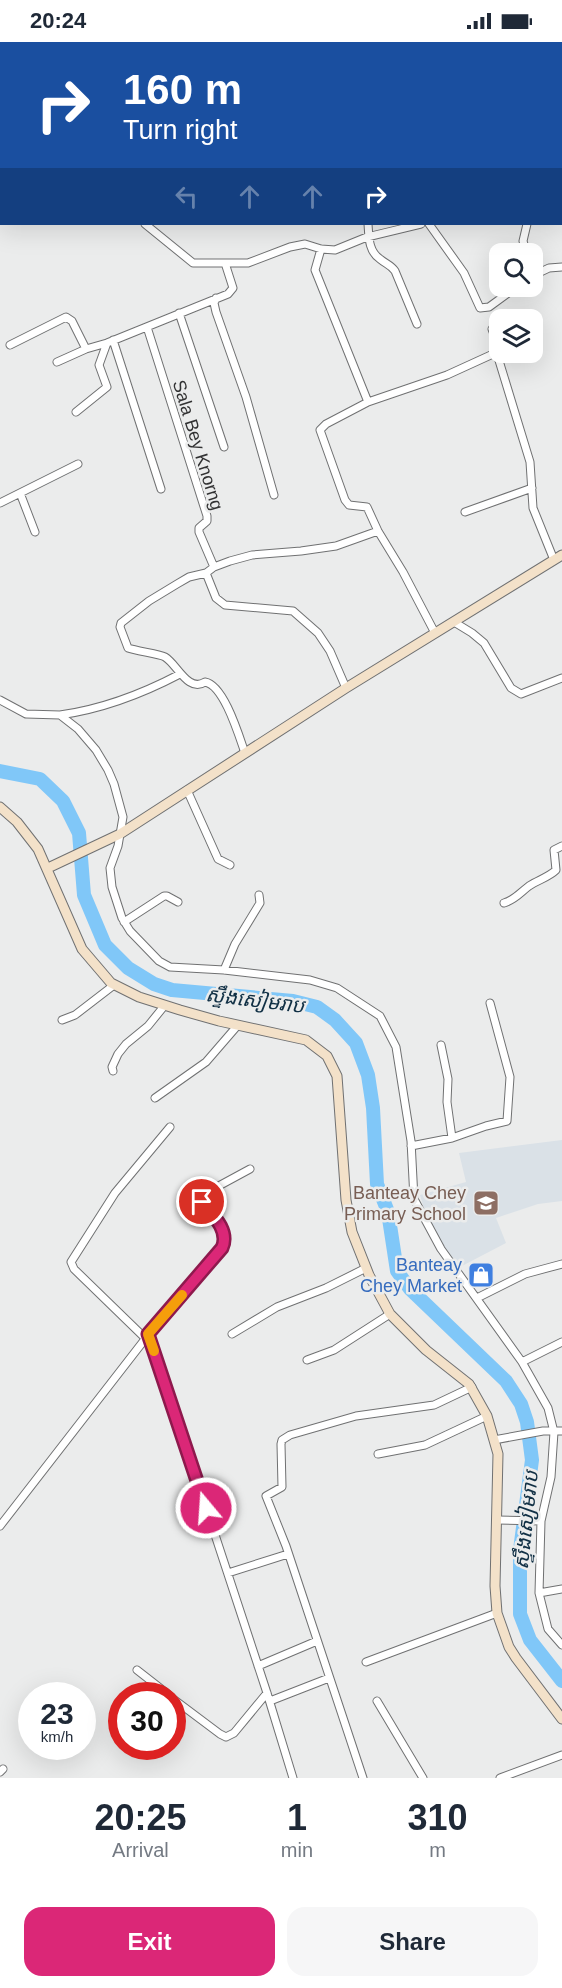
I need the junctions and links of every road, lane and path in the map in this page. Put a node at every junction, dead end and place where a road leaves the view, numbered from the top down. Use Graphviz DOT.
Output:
graph roads {
  1 [pos="146,225"];
  2 [pos="368,225"];
  3 [pos="417,225"];
  4 [pos="430,225"];
  5 [pos="527,225"];
  6 [pos="368,237"];
  7 [pos="524,243"];
  8 [pos="321,249"];
  9 [pos="225,262"];
  10 [pos="562,267"];
  11 [pos="543,270"];
  12 [pos="504,297"];
  13 [pos="216,298"];
  14 [pos="179,313"];
  15 [pos="417,324"];
  16 [pos="147,327"];
  17 [pos="110,342"];
  18 [pos="10,345"];
  19 [pos="86,349"];
  20 [pos="489,356"];
  21 [pos="57,362"];
  22 [pos="500,363"];
  23 [pos="368,402"];
  24 [pos="76,412"];
  25 [pos="224,447"];
  26 [pos="78,464"];
  27 [pos="532,488"];
  28 [pos="161,489"];
  29 [pos="21,493"];
  30 [pos="274,495"];
  31 [pos="0,504"];
  32 [pos="465,512"];
  33 [pos="378,531"];
  34 [pos="35,532"];
  35 [pos="558,557"];
  36 [pos="214,567"];
  37 [pos="206,573"];
  38 [pos="454,622"];
  39 [pos="435,633"];
  40 [pos="180,674"];
  41 [pos="562,678"];
  42 [pos="346,688"];
  43 [pos="0,700"];
  44 [pos="60,715"];
  45 [pos="245,753"];
  46 [pos="187,790"];
  47 [pos="0,807"];
  48 [pos="116,836"];
  49 [pos="562,846"];
  50 [pos="230,865"];
  51 [pos="48,868"];
  52 [pos="260,895"];
  53 [pos="178,902"];
  54 [pos="504,903"];
  55 [pos="124,922"];
  56 [pos="224,970"];
  57 [pos="114,985"];
  58 [pos="490,1003"];
  59 [pos="165,1005"];
  60 [pos="62,1020"];
  61 [pos="238,1025"];
  62 [pos="441,1046"];
  63 [pos="113,1071"];
  64 [pos="155,1098"];
  65 [pos="170,1127"];
  66 [pos="452,1138"];
  67 [pos="411,1146"];
  68 [pos="250,1169"];
  69 [pos="562,1264"];
  70 [pos="366,1268"];
  71 [pos="477,1298"];
  72 [pos="390,1314"];
  73 [pos="232,1334"];
  74 [pos="147,1336"];
  75 [pos="562,1342"];
  76 [pos="308,1360"];
  77 [pos="522,1362"];
  78 [pos="472,1387"];
  79 [pos="487,1416"];
  80 [pos="562,1431"];
  81 [pos="554,1432"];
  82 [pos="494,1440"];
  83 [pos="378,1454"];
  84 [pos="497,1520"];
  85 [pos="537,1521"];
  86 [pos="0,1526"];
  87 [pos="288,1554"];
  88 [pos="228,1574"];
  89 [pos="562,1589"];
  90 [pos="538,1593"];
  91 [pos="497,1614"];
  92 [pos="317,1641"];
  93 [pos="561,1643"];
  94 [pos="366,1662"];
  95 [pos="258,1666"];
  96 [pos="137,1670"];
  97 [pos="329,1678"];
  98 [pos="153,1682"];
  99 [pos="268,1697"];
  100 [pos="377,1701"];
  101 [pos="186,1708"];
  102 [pos="562,1719"];
  103 [pos="562,1755"];
  104 [pos="293,1778"];
  105 [pos="363,1778"];
  106 [pos="423,1778"];
  107 [pos="500,1778"];
  1 -- 9 [label="street"];
  2 -- 6 [label="street"];
  3 -- 6 [label="street"];
  4 -- 12 [label="street"];
  5 -- 7 [label="street"];
  6 -- 8 [label="street"];
  6 -- 15 [label="street"];
  8 -- 9 [label="street"];
  8 -- 23 [label="street"];
  9 -- 13 [label="street"];
  10 -- 11 [label="street"];
  13 -- 14 [label="street"];
  13 -- 30 [label="street"];
  14 -- 16 [label="street"];
  14 -- 25 [label="street"];
  16 -- 17 [label="street"];
  16 -- 36 [label="street, Sala Bey Knorng"];
  17 -- 19 [label="street"];
  17 -- 24 [label="street"];
  17 -- 28 [label="street"];
  18 -- 19 [label="street"];
  19 -- 21 [label="street"];
  20 -- 23 [label="street"];
  22 -- 27 [label="street"];
  23 -- 33 [label="street"];
  26 -- 29 [label="street"];
  27 -- 32 [label="street"];
  27 -- 35 [label="street"];
  29 -- 31 [label="street"];
  29 -- 34 [label="street"];
  33 -- 36 [label="street"];
  33 -- 39 [label="street"];
  35 -- 38 [label="street"];
  36 -- 37 [label="street"];
  37 -- 40 [label="street"];
  37 -- 42 [label="street"];
  38 -- 39 [label="street"];
  38 -- 41 [label="street"];
  39 -- 42 [label="street"];
  40 -- 44 [label="street"];
  40 -- 45 [label="street"];
  42 -- 45 [label="street"];
  43 -- 44 [label="street"];
  44 -- 48 [label="street"];
  45 -- 46 [label="street"];
  46 -- 48 [label="street"];
  46 -- 50 [label="street"];
  47 -- 51 [label="street"];
  48 -- 51 [label="street"];
  48 -- 55 [label="street"];
  49 -- 54 [label="street"];
  51 -- 57 [label="street"];
  52 -- 56 [label="street"];
  53 -- 55 [label="street"];
  55 -- 56 [label="street"];
  56 -- 67 [label="street"];
  57 -- 59 [label="street"];
  57 -- 60 [label="street"];
  58 -- 66 [label="street"];
  59 -- 61 [label="street"];
  59 -- 63 [label="street"];
  61 -- 64 [label="street"];
  61 -- 70 [label="street"];
  62 -- 66 [label="street"];
  65 -- 74 [label="street"];
  66 -- 67 [label="street"];
  67 -- 71 [label="street"];
  68 -- 74 [label="street"];
  69 -- 71 [label="street"];
  70 -- 72 [label="street"];
  70 -- 73 [label="street"];
  71 -- 77 [label="street"];
  72 -- 76 [label="street"];
  72 -- 78 [label="street"];
  74 -- 86 [label="street"];
  74 -- 88 [label="street"];
  75 -- 77 [label="street"];
  77 -- 81 [label="street"];
  78 -- 79 [label="street"];
  78 -- 87 [label="street"];
  79 -- 82 [label="street"];
  79 -- 83 [label="street"];
  80 -- 81 [label="street"];
  81 -- 82 [label="street"];
  81 -- 85 [label="street"];
  82 -- 84 [label="street"];
  84 -- 85 [label="street"];
  84 -- 91 [label="street"];
  85 -- 90 [label="street"];
  87 -- 88 [label="street"];
  87 -- 92 [label="street"];
  88 -- 95 [label="street"];
  89 -- 90 [label="street"];
  90 -- 93 [label="street"];
  91 -- 94 [label="street"];
  91 -- 102 [label="street"];
  92 -- 95 [label="street"];
  92 -- 97 [label="street"];
  95 -- 99 [label="street"];
  96 -- 98 [label="street"];
  97 -- 99 [label="street"];
  97 -- 105 [label="street"];
  99 -- 101 [label="street"];
  99 -- 104 [label="street"];
  100 -- 106 [label="street"];
  103 -- 107 [label="street"];
}
